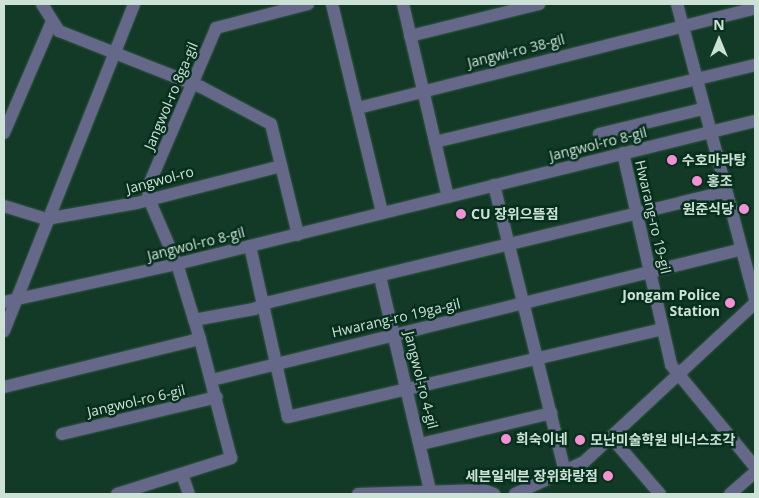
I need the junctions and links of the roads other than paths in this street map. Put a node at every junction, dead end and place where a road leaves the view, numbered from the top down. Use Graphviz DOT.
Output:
graph roads {
  1 [pos="42,4"];
  2 [pos="134,4"];
  3 [pos="332,4"];
  4 [pos="403,4"];
  5 [pos="539,4"];
  6 [pos="677,4"];
  7 [pos="299,5"];
  8 [pos="755,8"];
  9 [pos="51,24"];
  10 [pos="682,26"];
  11 [pos="410,36"];
  12 [pos="114,51"];
  13 [pos="755,65"];
  14 [pos="695,80"];
  15 [pos="192,85"];
  16 [pos="422,90"];
  17 [pos="358,108"];
  18 [pos="702,109"];
  19 [pos="755,121"];
  20 [pos="4,133"];
  21 [pos="708,133"];
  22 [pos="599,134"];
  23 [pos="435,142"];
  24 [pos="623,153"];
  25 [pos="281,166"];
  26 [pos="494,186"];
  27 [pos="724,192"];
  28 [pos="448,197"];
  29 [pos="149,198"];
  30 [pos="4,206"];
  31 [pos="382,214"];
  32 [pos="637,214"];
  33 [pos="46,219"];
  34 [pos="298,235"];
  35 [pos="509,244"];
  36 [pos="250,246"];
  37 [pos="739,250"];
  38 [pos="177,264"];
  39 [pos="650,274"];
  40 [pos="380,276"];
  41 [pos="17,298"];
  42 [pos="755,301"];
  43 [pos="4,302"];
  44 [pos="524,304"];
  45 [pos="262,306"];
  46 [pos="194,320"];
  47 [pos="663,329"];
  48 [pos="4,331"];
  49 [pos="394,332"];
  50 [pos="200,339"];
  51 [pos="537,358"];
  52 [pos="276,362"];
  53 [pos="679,374"];
  54 [pos="212,380"];
  55 [pos="4,387"];
  56 [pos="407,388"];
  57 [pos="217,397"];
  58 [pos="551,413"];
  59 [pos="62,434"];
  60 [pos="611,436"];
  61 [pos="421,444"];
  62 [pos="755,467"];
  63 [pos="566,471"];
  64 [pos="755,472"];
  65 [pos="182,474"];
  66 [pos="430,491"];
  67 [pos="117,494"];
  68 [pos="189,494"];
  69 [pos="358,494"];
  70 [pos="494,494"];
  71 [pos="515,494"];
  72 [pos="660,494"];
  73 [pos="730,494"];
  1 -- 9 [label="street"];
  2 -- 12 [label="street"];
  3 -- 17 [label="street"];
  4 -- 11 [label="street"];
  5 -- 11 [label="street"];
  6 -- 10 [label="street"];
  7 -- 15 [label="street, Jangwol-ro 8ga-gil"];
  8 -- 10 [label="street, Jangwi-ro 38-gil"];
  9 -- 12 [label="street"];
  9 -- 20 [label="street"];
  10 -- 14 [label="street"];
  10 -- 16 [label="street, Jangwi-ro 38-gil"];
  11 -- 16 [label="street"];
  12 -- 15 [label="street"];
  12 -- 33 [label="street"];
  13 -- 14 [label="street"];
  14 -- 18 [label="street"];
  14 -- 23 [label="street"];
  15 -- 25 [label="street"];
  15 -- 29 [label="street, Jangwol-ro 8ga-gil"];
  16 -- 17 [label="street, Jangwi-ro 38-gil"];
  16 -- 23 [label="street"];
  17 -- 31 [label="street"];
  18 -- 21 [label="street"];
  18 -- 22 [label="street"];
  19 -- 21 [label="street, Jangwol-ro 8-gil"];
  21 -- 24 [label="street, Jangwol-ro 8-gil"];
  21 -- 27 [label="street"];
  23 -- 28 [label="street"];
  24 -- 26 [label="street, Jangwol-ro 8-gil"];
  24 -- 32 [label="street, Hwarang-ro 19-gil"];
  25 -- 29 [label="street, Jangwol-ro"];
  25 -- 34 [label="street"];
  26 -- 28 [label="street, Jangwol-ro 8-gil"];
  26 -- 35 [label="street"];
  27 -- 32 [label="street"];
  27 -- 37 [label="street"];
  28 -- 31 [label="street, Jangwol-ro 8-gil"];
  29 -- 33 [label="street, Jangwol-ro"];
  29 -- 38 [label="street"];
  30 -- 33 [label="street, Jangwol-ro"];
  31 -- 34 [label="street, Jangwol-ro 8-gil"];
  32 -- 35 [label="street"];
  32 -- 39 [label="street, Hwarang-ro 19-gil"];
  33 -- 41 [label="street"];
  34 -- 36 [label="street, Jangwol-ro 8-gil"];
  35 -- 40 [label="street"];
  35 -- 44 [label="street"];
  36 -- 38 [label="street, Jangwol-ro 8-gil"];
  36 -- 45 [label="street"];
  37 -- 39 [label="street, Hwarang-ro 19ga-gil"];
  37 -- 42 [label="street"];
  38 -- 41 [label="street, Jangwol-ro 8-gil"];
  38 -- 46 [label="street"];
  39 -- 44 [label="street, Hwarang-ro 19ga-gil"];
  39 -- 47 [label="street, Hwarang-ro 19-gil"];
  40 -- 45 [label="street"];
  40 -- 49 [label="street, Jangwol-ro 4-gil"];
  41 -- 43 [label="street"];
  41 -- 48 [label="street"];
  42 -- 53 [label="street"];
  44 -- 49 [label="street, Hwarang-ro 19ga-gil"];
  44 -- 51 [label="street"];
  45 -- 46 [label="street"];
  45 -- 52 [label="street"];
  46 -- 50 [label="street"];
  47 -- 51 [label="street"];
  47 -- 53 [label="street, Hwarang-ro 19-gil"];
  49 -- 52 [label="street, Hwarang-ro 19ga-gil"];
  49 -- 56 [label="street, Jangwol-ro 4-gil"];
  50 -- 54 [label="street"];
  50 -- 55 [label="street"];
  51 -- 56 [label="street"];
  51 -- 58 [label="street"];
  52 -- 54 [label="street, Hwarang-ro 19ga-gil"];
  52 -- 56 [label="street"];
  53 -- 60 [label="street"];
  53 -- 62 [label="street, Hwarang-ro 19-gil"];
  54 -- 57 [label="street"];
  56 -- 61 [label="street, Jangwol-ro 4-gil"];
  57 -- 59 [label="street, Jangwol-ro 6-gil"];
  57 -- 65 [label="street"];
  58 -- 61 [label="street"];
  58 -- 63 [label="street"];
  60 -- 63 [label="street"];
  60 -- 72 [label="street"];
  61 -- 66 [label="street, Jangwol-ro 4-gil"];
  63 -- 71 [label="street"];
  64 -- 73 [label="street"];
  65 -- 67 [label="street"];
  65 -- 68 [label="street"];
  66 -- 69 [label="street"];
  66 -- 70 [label="street"];
}
